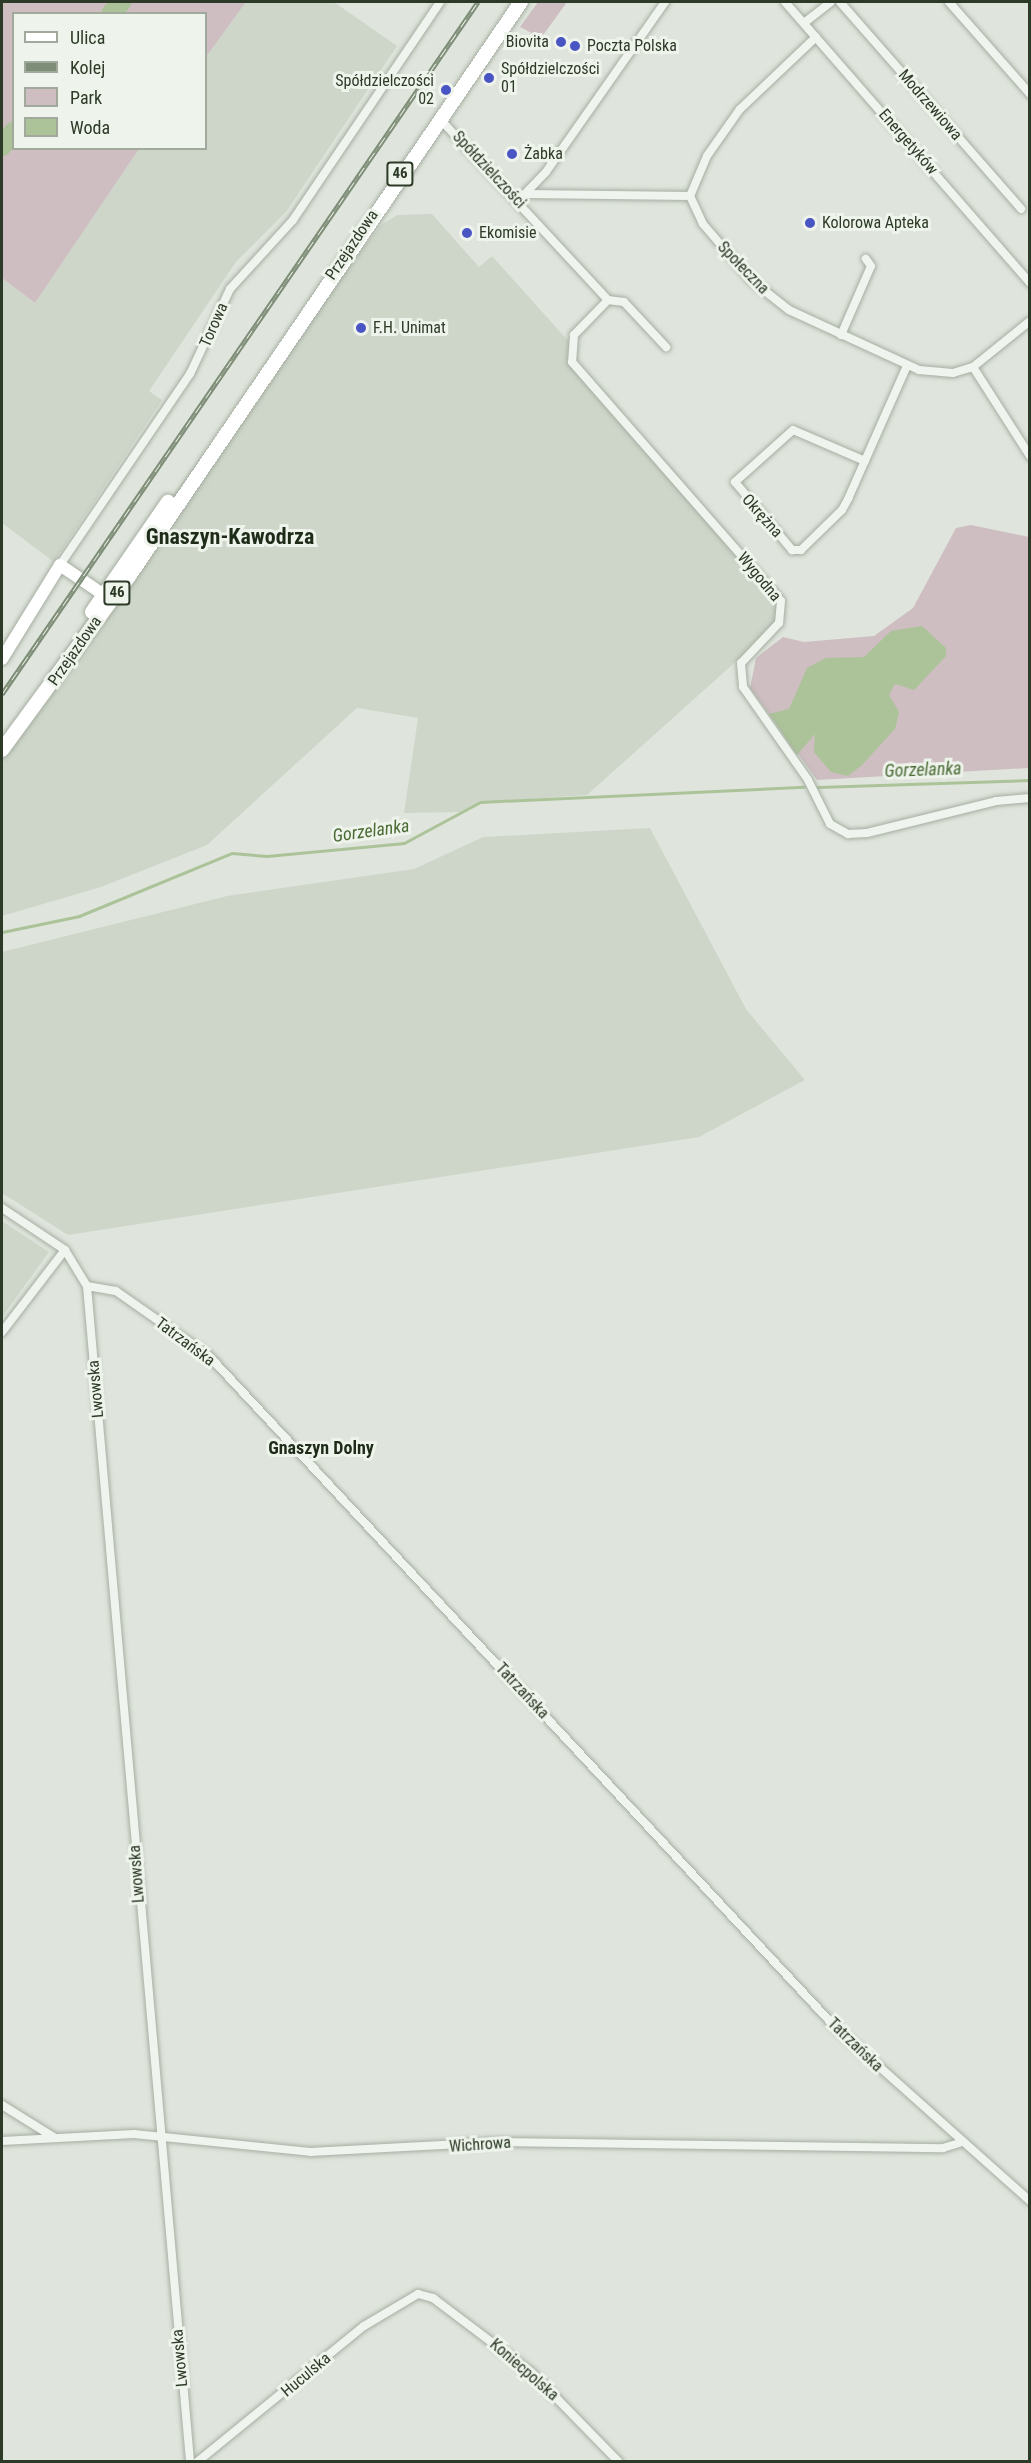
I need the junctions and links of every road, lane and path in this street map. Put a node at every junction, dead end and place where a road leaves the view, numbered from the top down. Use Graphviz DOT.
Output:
graph roads {
  1 [pos="440,2"];
  2 [pos="521,2"];
  3 [pos="665,2"];
  4 [pos="785,2"];
  5 [pos="831,2"];
  6 [pos="840,2"];
  7 [pos="949,2"];
  8 [pos="804,23"];
  9 [pos="816,37"];
  10 [pos="1029,94"];
  11 [pos="438,117"];
  12 [pos="526,194"];
  13 [pos="690,196"];
  14 [pos="518,201"];
  15 [pos="1021,209"];
  16 [pos="866,259"];
  17 [pos="1029,283"];
  18 [pos="608,300"];
  19 [pos="1029,321"];
  20 [pos="841,335"];
  21 [pos="666,347"];
  22 [pos="907,366"];
  23 [pos="973,367"];
  24 [pos="225,430"];
  25 [pos="1029,456"];
  26 [pos="865,461"];
  27 [pos="60,565"];
  28 [pos="104,595"];
  29 [pos="2,659"];
  30 [pos="2,749"];
  31 [pos="1029,798"];
  32 [pos="2,1208"];
  33 [pos="65,1250"];
  34 [pos="87,1286"];
  35 [pos="2,1332"];
  36 [pos="2,2105"];
  37 [pos="159,2135"];
  38 [pos="55,2138"];
  39 [pos="2,2141"];
  40 [pos="959,2143"];
  41 [pos="1029,2202"];
  42 [pos="418,2294"];
  43 [pos="190,2462"];
  44 [pos="197,2462"];
  45 [pos="619,2462"];
  1 -- 27 [label="street, Torowa"];
  2 -- 11 [label="main road, Przejazdowa / 46"];
  3 -- 12 [label="street"];
  4 -- 8 [label="street, Energetyków"];
  5 -- 8 [label="street"];
  6 -- 15 [label="street, Modrzewiowa"];
  7 -- 10 [label="street"];
  8 -- 9 [label="street, Energetyków"];
  9 -- 13 [label="street"];
  9 -- 17 [label="street, Energetyków"];
  11 -- 14 [label="street, Spółdzielczości"];
  11 -- 24 [label="main road, Przejazdowa / 46"];
  12 -- 13 [label="street"];
  12 -- 14 [label="street"];
  13 -- 20 [label="street, Społeczna"];
  14 -- 18 [label="street, Spółdzielczości"];
  16 -- 20 [label="street"];
  18 -- 21 [label="street, Spółdzielczości"];
  18 -- 31 [label="street, Wygodna"];
  19 -- 23 [label="street, Społeczna"];
  20 -- 22 [label="street, Społeczna"];
  22 -- 23 [label="street, Społeczna"];
  22 -- 26 [label="street, Okrężna"];
  23 -- 25 [label="street"];
  24 -- 28 [label="main road, Przejazdowa / 46"];
  24 -- 30 [label="main road, Przejazdowa / 46"];
  26 -- 26 [label="street, Okrężna"];
  27 -- 28 [label="street"];
  27 -- 29 [label="street, Torowa"];
  28 -- 30 [label="main road, Przejazdowa / 46"];
  32 -- 33 [label="street"];
  33 -- 34 [label="street"];
  33 -- 35 [label="street"];
  34 -- 37 [label="street, Lwowska"];
  34 -- 40 [label="street, Tatrzańska"];
  36 -- 38 [label="street"];
  37 -- 38 [label="street, Wichrowa"];
  37 -- 40 [label="street, Wichrowa"];
  37 -- 43 [label="street, Lwowska"];
  38 -- 39 [label="street, Wichrowa"];
  40 -- 41 [label="street, Tatrzańska"];
  42 -- 44 [label="street, Huculska"];
  42 -- 45 [label="street, Koniecpolska"];
}
